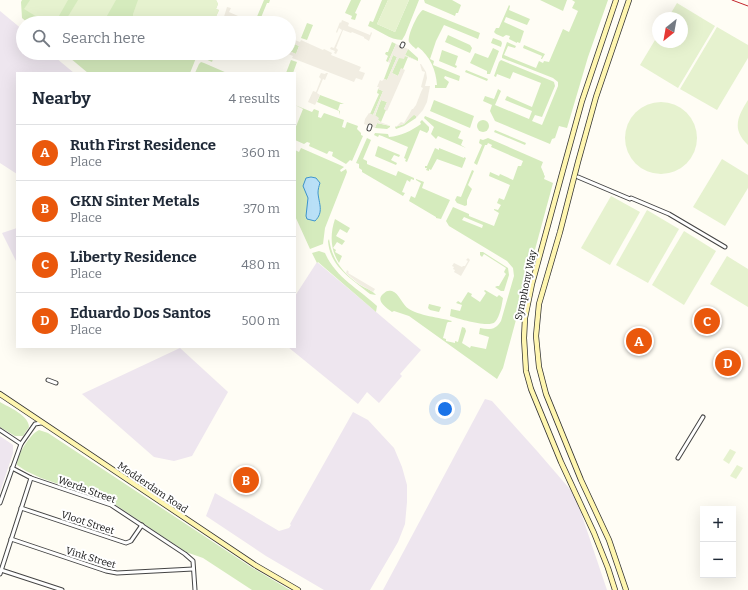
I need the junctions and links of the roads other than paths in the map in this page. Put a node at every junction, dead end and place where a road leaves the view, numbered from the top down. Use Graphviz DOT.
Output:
graph roads {
  1 [pos="616,0"];
  2 [pos="630,0"];
  3 [pos="578,177"];
  4 [pos="725,247"];
  5 [pos="48,380"];
  6 [pos="56,383"];
  7 [pos="0,394"];
  8 [pos="704,417"];
  9 [pos="34,418"];
  10 [pos="41,422"];
  11 [pos="35,424"];
  12 [pos="0,430"];
  13 [pos="21,444"];
  14 [pos="678,458"];
  15 [pos="12,468"];
  16 [pos="31,478"];
  17 [pos="0,503"];
  18 [pos="21,508"];
  19 [pos="142,525"];
  20 [pos="11,539"];
  21 [pos="193,569"];
  22 [pos="1,570"];
  23 [pos="0,574"];
  24 [pos="62,590"];
  25 [pos="194,590"];
  26 [pos="298,590"];
  27 [pos="615,590"];
  28 [pos="626,590"];
  1 -- 27 [label="main road, Symphony Way"];
  2 -- 28 [label="main road, Symphony Way"];
  3 -- 4 [label="street"];
  5 -- 6 [label="street"];
  7 -- 9 [label="main road, Modderdam Road"];
  8 -- 14 [label="street"];
  9 -- 10 [label="main road, Modderdam Road"];
  9 -- 11 [label="street"];
  10 -- 11 [label="street"];
  10 -- 26 [label="main road, Modderdam Road"];
  11 -- 13 [label="street"];
  12 -- 13 [label="street"];
  13 -- 15 [label="street"];
  15 -- 16 [label="street, Werda Street"];
  15 -- 17 [label="street"];
  16 -- 18 [label="street"];
  16 -- 19 [label="street, Werda Street"];
  18 -- 19 [label="street, Vloot Street"];
  18 -- 20 [label="street"];
  19 -- 21 [label="street, Werda Street"];
  20 -- 21 [label="street, Vink Street"];
  20 -- 22 [label="street"];
  21 -- 25 [label="street"];
  22 -- 23 [label="street"];
  22 -- 24 [label="street"];
}
